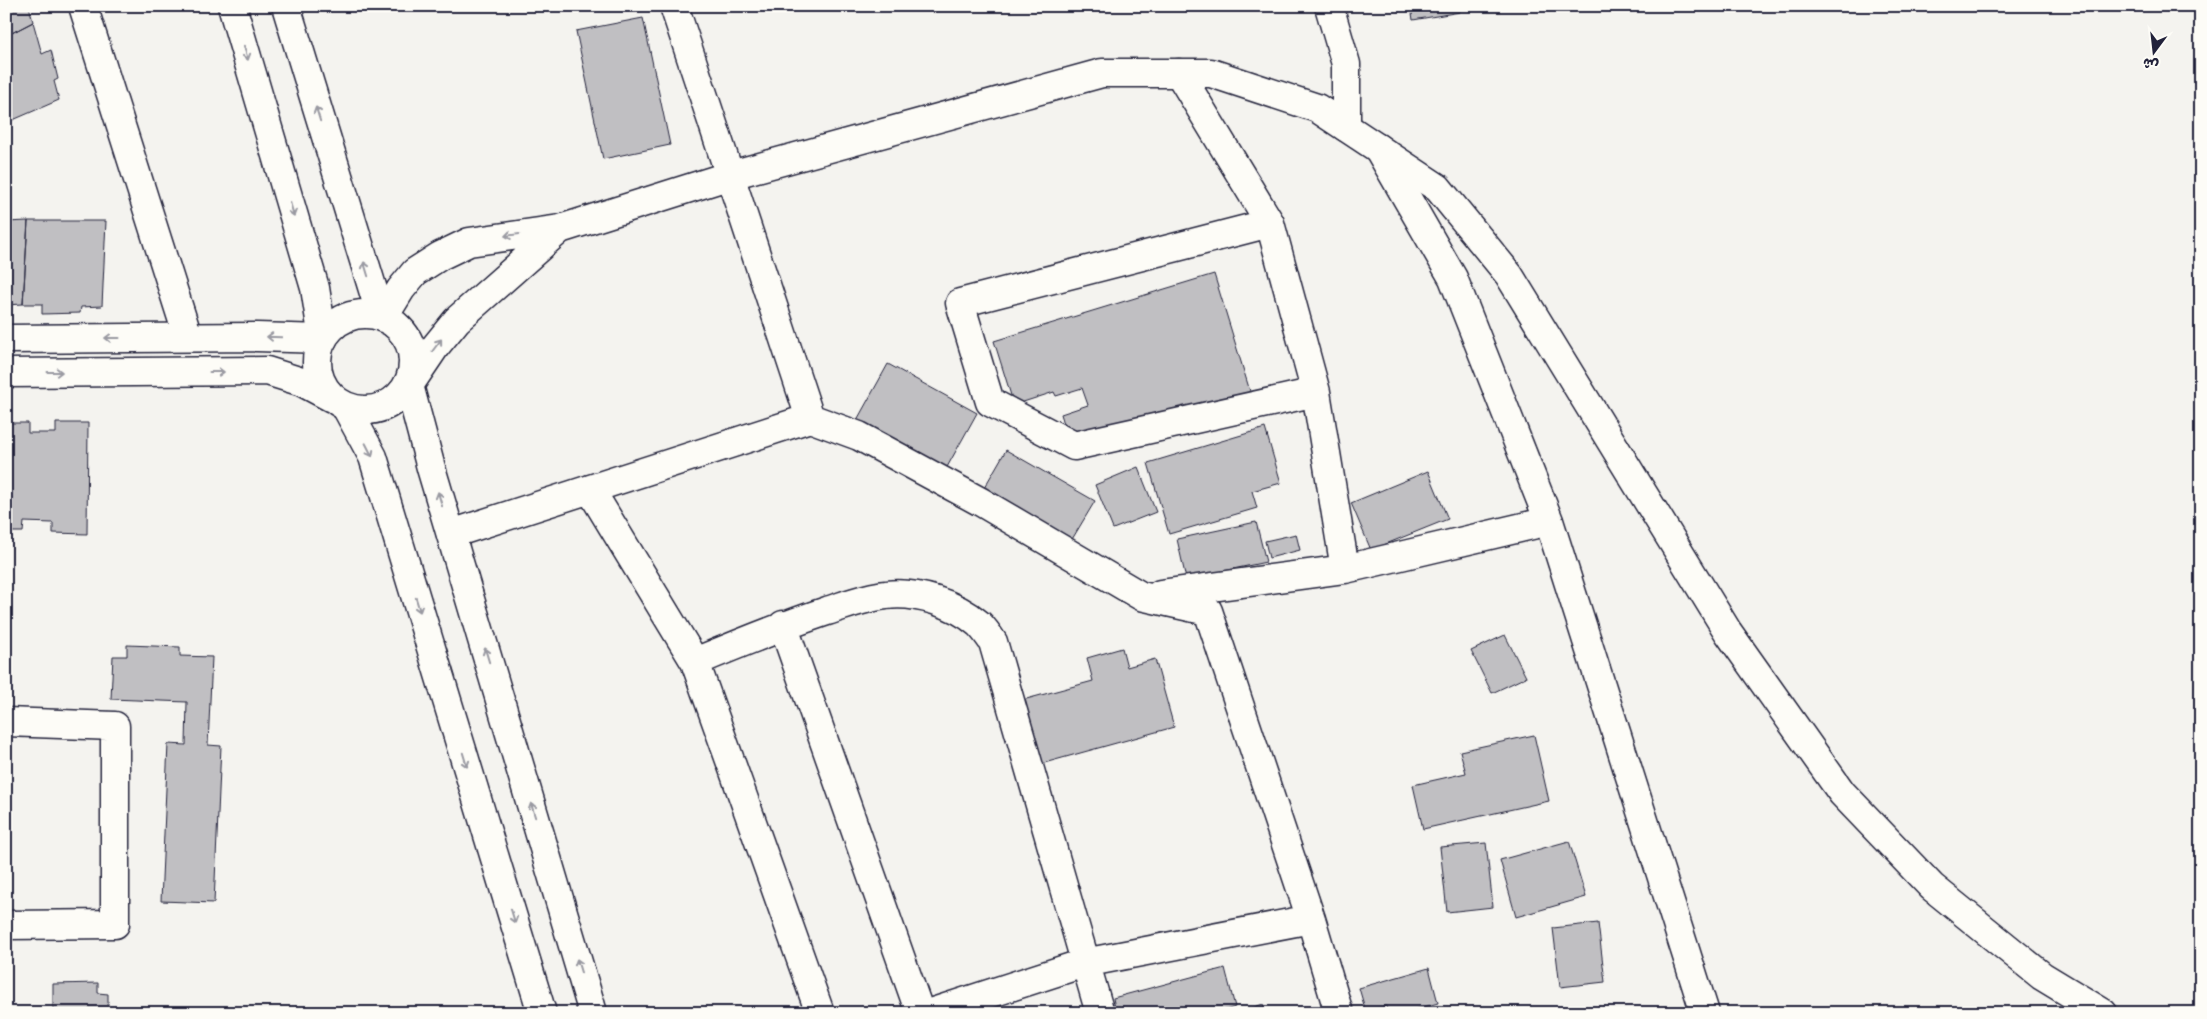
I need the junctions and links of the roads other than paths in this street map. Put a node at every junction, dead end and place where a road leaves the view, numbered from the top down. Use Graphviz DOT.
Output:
graph roads {
  1 [pos="83,6"];
  2 [pos="232,6"];
  3 [pos="286,6"];
  4 [pos="674,6"];
  5 [pos="1329,6"];
  6 [pos="1179,73"];
  7 [pos="1346,127"];
  8 [pos="1378,148"];
  9 [pos="731,176"];
  10 [pos="1270,223"];
  11 [pos="560,230"];
  12 [pos="382,317"];
  13 [pos="188,337"];
  14 [pos="6,339"];
  15 [pos="323,339"];
  16 [pos="6,373"];
  17 [pos="409,385"];
  18 [pos="1316,392"];
  19 [pos="339,402"];
  20 [pos="810,418"];
  21 [pos="590,489"];
  22 [pos="1549,521"];
  23 [pos="451,534"];
  24 [pos="1345,569"];
  25 [pos="1141,596"];
  26 [pos="784,626"];
  27 [pos="695,662"];
  28 [pos="6,722"];
  29 [pos="1311,919"];
  30 [pos="6,925"];
  31 [pos="1084,963"];
  32 [pos="542,1013"];
  33 [pos="593,1013"];
  34 [pos="820,1013"];
  35 [pos="920,1013"];
  36 [pos="930,1013"];
  37 [pos="1100,1013"];
  38 [pos="1339,1013"];
  39 [pos="1705,1013"];
  40 [pos="2103,1013"];
  1 -- 13 [label="street"];
  2 -- 15 [label="street, one-way"];
  12 -- 3 [label="street, one-way"];
  4 -- 9 [label="street"];
  5 -- 7 [label="street"];
  6 -- 7 [label="street"];
  6 -- 9 [label="street"];
  6 -- 10 [label="street"];
  7 -- 8 [label="street"];
  8 -- 22 [label="street"];
  8 -- 40 [label="street"];
  9 -- 11 [label="street"];
  9 -- 20 [label="street"];
  10 -- 18 [label="street"];
  10 -- 18 [label="street"];
  11 -- 12 [label="street, one-way"];
  17 -- 11 [label="street, one-way"];
  12 -- 15 [label="street"];
  12 -- 17 [label="street"];
  13 -- 14 [label="street, one-way"];
  15 -- 13 [label="street, one-way"];
  15 -- 19 [label="street"];
  16 -- 19 [label="street, one-way"];
  17 -- 19 [label="street"];
  23 -- 17 [label="street, one-way"];
  18 -- 24 [label="street"];
  19 -- 32 [label="street, one-way"];
  20 -- 21 [label="street"];
  20 -- 25 [label="street"];
  21 -- 23 [label="street"];
  21 -- 27 [label="street"];
  22 -- 24 [label="street"];
  22 -- 39 [label="street"];
  33 -- 23 [label="street, one-way"];
  24 -- 25 [label="street"];
  25 -- 29 [label="street"];
  26 -- 27 [label="street"];
  26 -- 31 [label="street"];
  26 -- 35 [label="street"];
  27 -- 34 [label="street"];
  28 -- 30 [label="street"];
  29 -- 31 [label="street"];
  29 -- 38 [label="street"];
  31 -- 36 [label="street"];
  31 -- 37 [label="street"];
}
